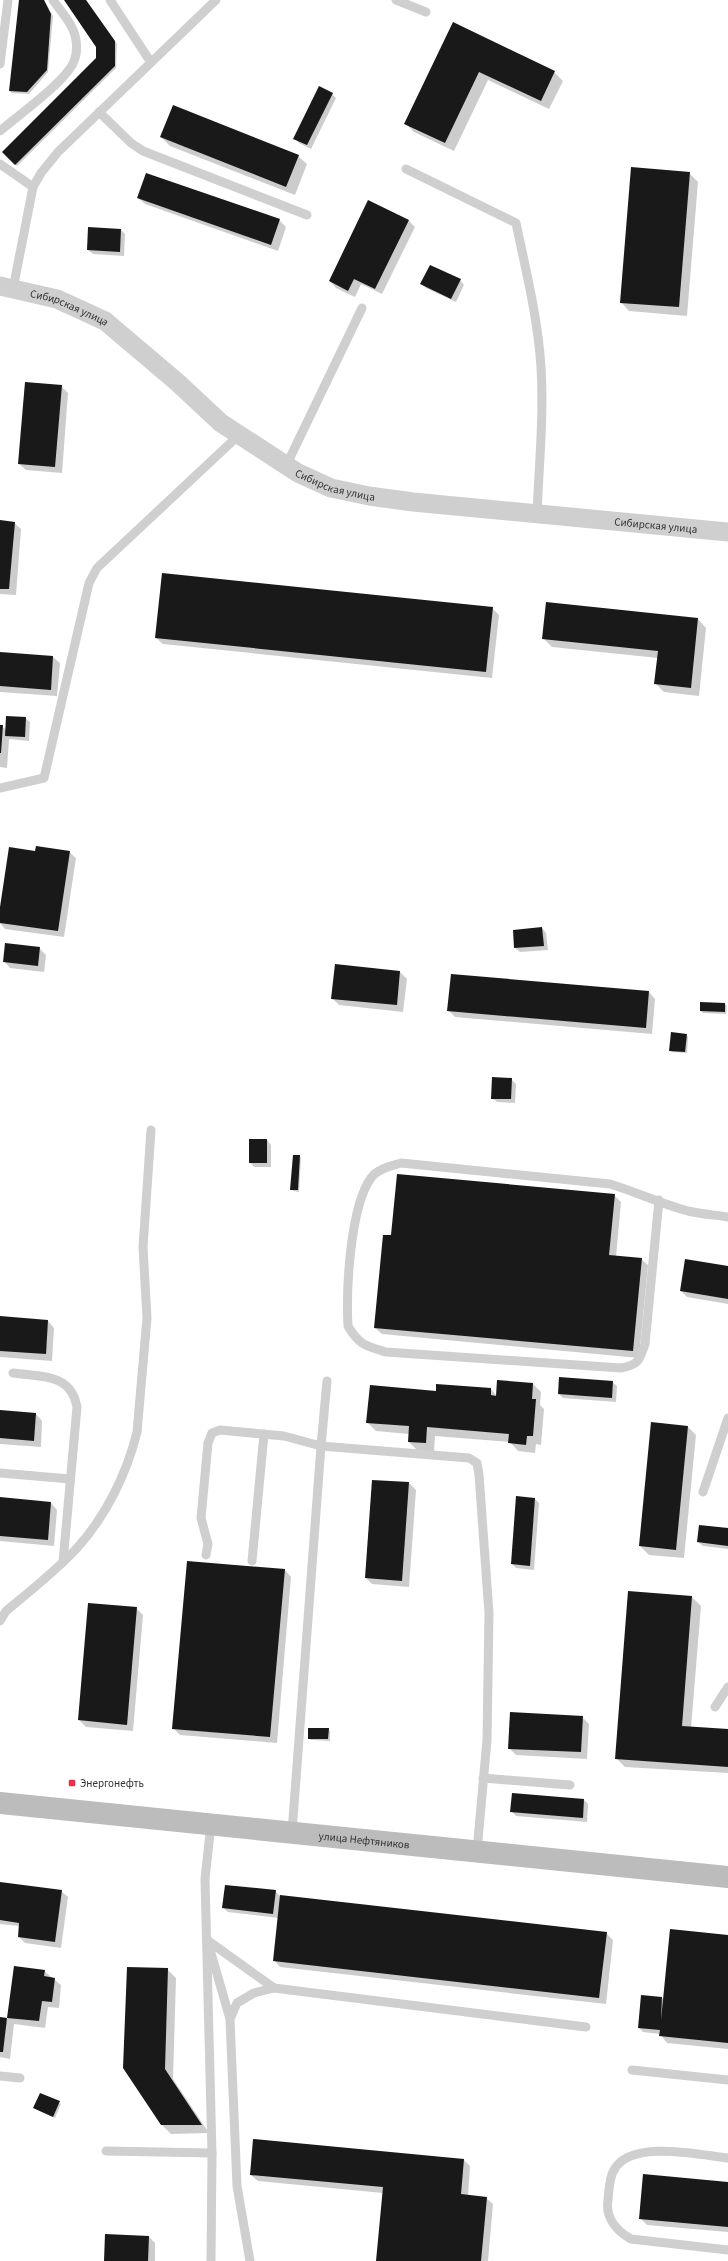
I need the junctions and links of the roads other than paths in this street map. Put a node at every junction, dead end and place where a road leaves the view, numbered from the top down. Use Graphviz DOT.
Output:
graph roads {
  1 [pos="8,0"];
  2 [pos="53,0"];
  3 [pos="110,0"];
  4 [pos="216,0"];
  5 [pos="396,0"];
  6 [pos="426,12"];
  7 [pos="150,61"];
  8 [pos="0,64"];
  9 [pos="99,112"];
  10 [pos="0,131"];
  11 [pos="0,164"];
  12 [pos="406,169"];
  13 [pos="33,187"];
  14 [pos="307,215"];
  15 [pos="6,288"];
  16 [pos="362,308"];
  17 [pos="239,435"];
  18 [pos="286,466"];
  19 [pos="536,514"];
  20 [pos="728,532"];
  21 [pos="0,788"];
  22 [pos="151,1130"];
  23 [pos="659,1200"];
  24 [pos="728,1216"];
  25 [pos="13,1373"];
  26 [pos="327,1381"];
  27 [pos="728,1418"];
  28 [pos="264,1434"];
  29 [pos="321,1446"];
  30 [pos="0,1474"];
  31 [pos="70,1480"];
  32 [pos="703,1492"];
  33 [pos="206,1556"];
  34 [pos="252,1561"];
  35 [pos="63,1562"];
  36 [pos="0,1621"];
  37 [pos="728,1687"];
  38 [pos="716,1706"];
  39 [pos="483,1778"];
  40 [pos="570,1785"];
  41 [pos="0,1803"];
  42 [pos="211,1824"];
  43 [pos="292,1832"];
  44 [pos="477,1852"];
  45 [pos="728,1877"];
  46 [pos="207,1940"];
  47 [pos="274,1988"];
  48 [pos="230,2019"];
  49 [pos="586,2027"];
  50 [pos="632,2070"];
  51 [pos="0,2076"];
  52 [pos="20,2078"];
  53 [pos="728,2080"];
  54 [pos="106,2151"];
  55 [pos="212,2153"];
  56 [pos="728,2158"];
  57 [pos="728,2250"];
  58 [pos="211,2261"];
  59 [pos="250,2261"];
  1 -- 8 [label="lane"];
  2 -- 10 [label="lane"];
  3 -- 7 [label="lane"];
  4 -- 7 [label="lane"];
  5 -- 6 [label="lane"];
  7 -- 9 [label="lane"];
  9 -- 13 [label="lane"];
  9 -- 14 [label="lane"];
  11 -- 13 [label="lane"];
  12 -- 19 [label="lane"];
  13 -- 15 [label="lane"];
  15 -- 17 [label="street, Сибирская улица"];
  16 -- 18 [label="lane"];
  17 -- 18 [label="street, Сибирская улица"];
  17 -- 21 [label="lane"];
  18 -- 19 [label="street, Сибирская улица"];
  19 -- 20 [label="street, Сибирская улица"];
  22 -- 35 [label="lane"];
  23 -- 23 [label="lane"];
  23 -- 24 [label="lane"];
  25 -- 31 [label="lane"];
  26 -- 29 [label="lane"];
  27 -- 32 [label="lane"];
  28 -- 29 [label="lane"];
  28 -- 33 [label="lane"];
  28 -- 34 [label="lane"];
  29 -- 39 [label="lane"];
  29 -- 43 [label="lane"];
  30 -- 31 [label="lane"];
  31 -- 35 [label="lane"];
  35 -- 36 [label="lane"];
  37 -- 38 [label="lane"];
  39 -- 40 [label="lane"];
  39 -- 44 [label="lane"];
  41 -- 42 [label="street, улица Нефтяников"];
  42 -- 43 [label="street, улица Нефтяников"];
  42 -- 46 [label="lane"];
  43 -- 44 [label="street, улица Нефтяников"];
  44 -- 45 [label="street, улица Нефтяников"];
  46 -- 47 [label="lane"];
  46 -- 48 [label="lane"];
  46 -- 55 [label="lane"];
  47 -- 48 [label="lane"];
  47 -- 49 [label="lane"];
  48 -- 59 [label="lane"];
  50 -- 53 [label="lane"];
  51 -- 52 [label="lane"];
  54 -- 55 [label="lane"];
  55 -- 58 [label="lane"];
  56 -- 57 [label="lane"];
}
